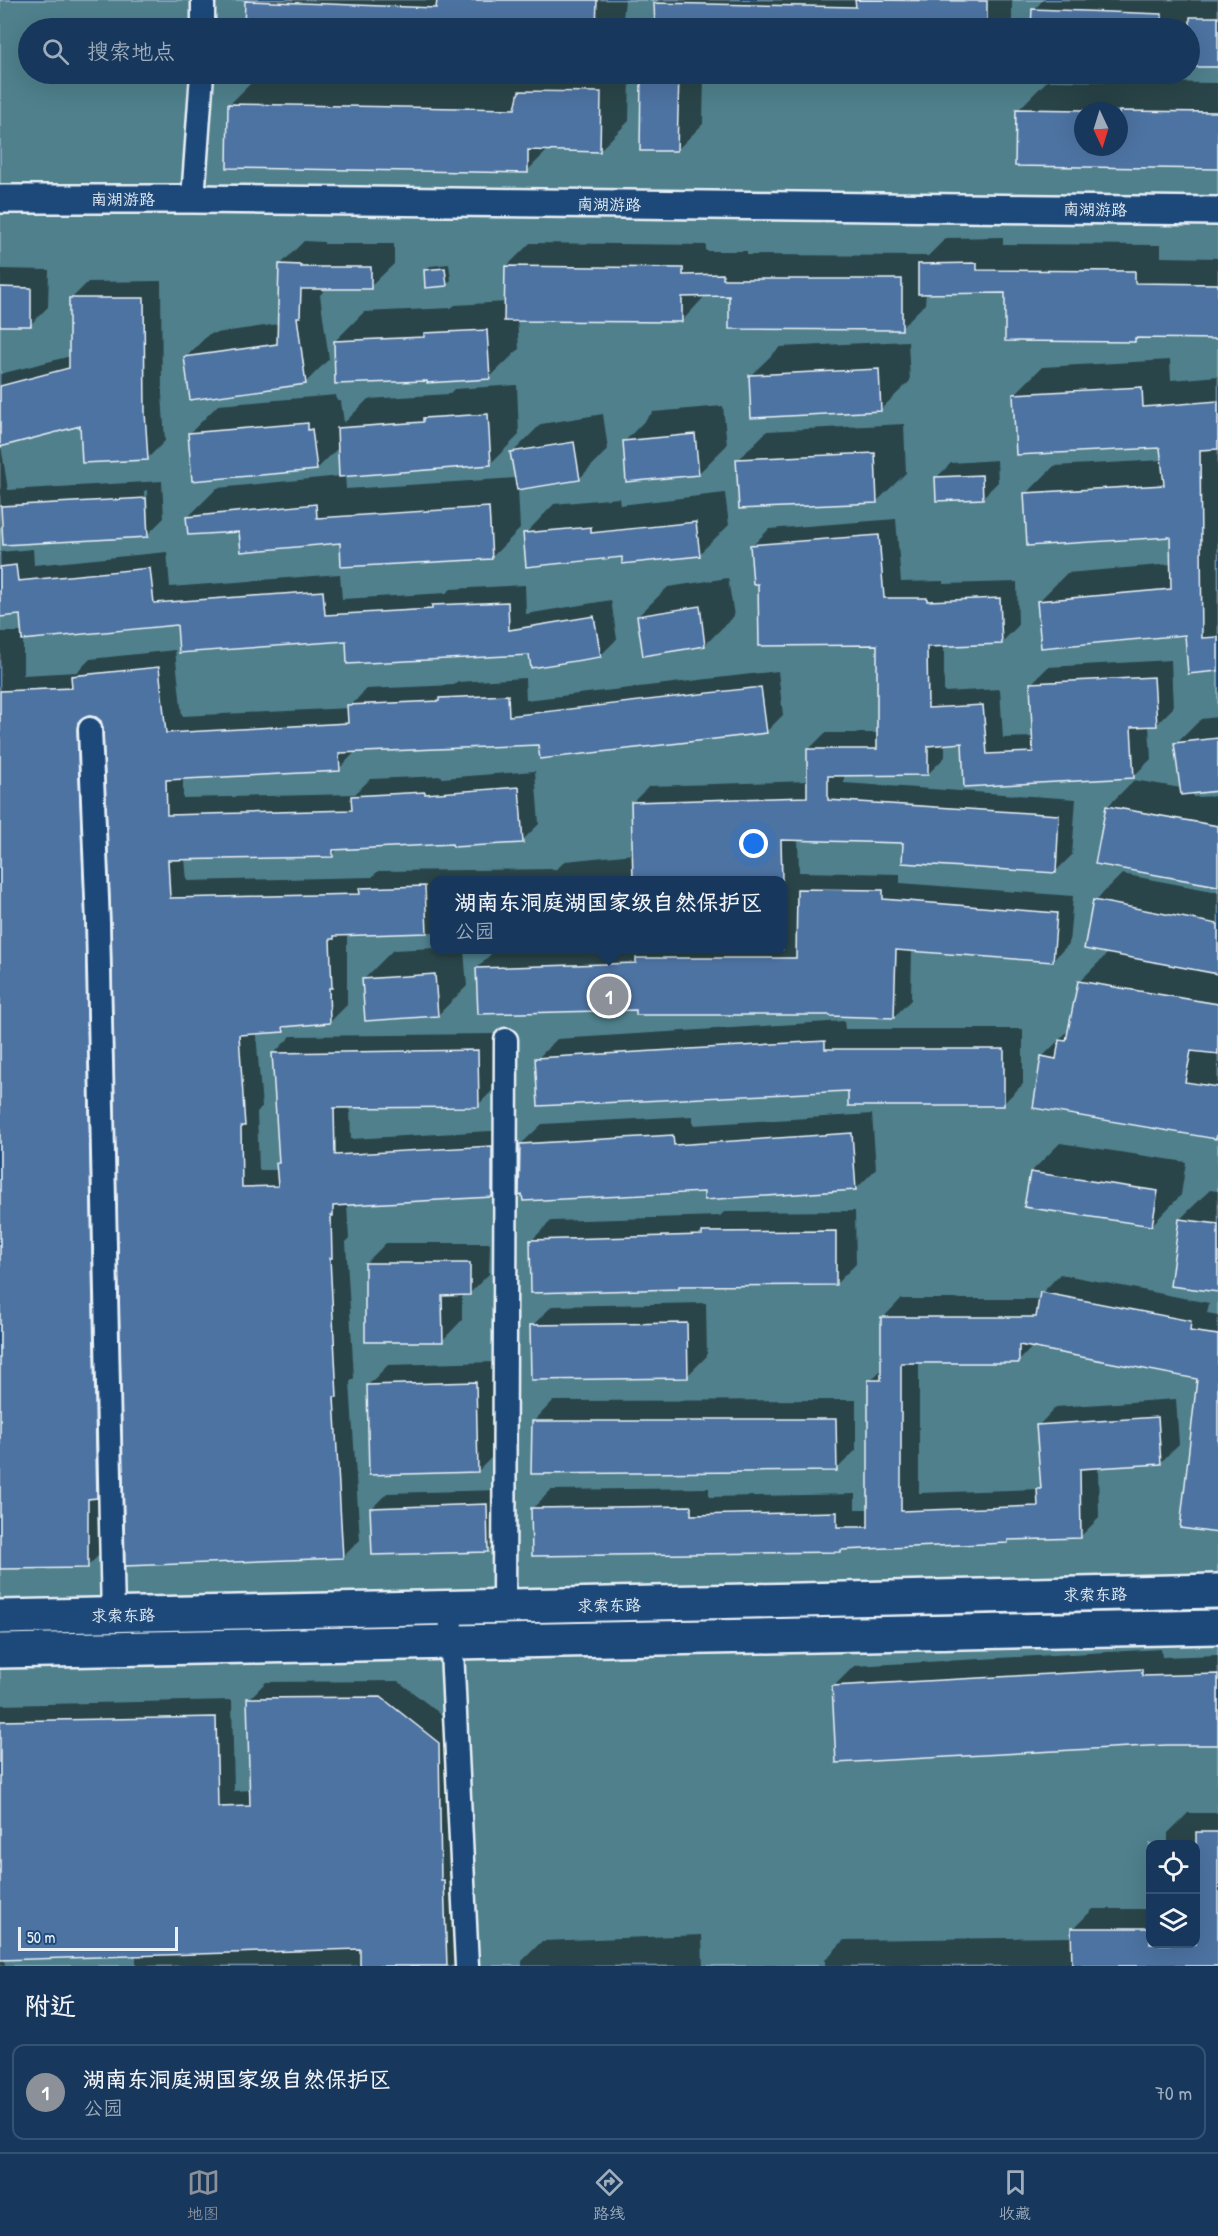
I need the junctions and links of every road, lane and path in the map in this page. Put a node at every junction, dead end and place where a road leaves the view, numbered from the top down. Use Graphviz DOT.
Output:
graph roads {
  1 [pos="203,0"];
  2 [pos="203,18"];
  3 [pos="201,84"];
  4 [pos="0,199"];
  5 [pos="193,199"];
  6 [pos="1218,211"];
  7 [pos="90,729"];
  8 [pos="506,1040"];
  9 [pos="1218,1592"];
  10 [pos="450,1608"];
  11 [pos="504,1608"];
  12 [pos="114,1616"];
  13 [pos="0,1617"];
  14 [pos="1218,1627"];
  15 [pos="451,1642"];
  16 [pos="0,1651"];
  17 [pos="467,1966"];
  1 -- 2 [label="street"];
  3 -- 5 [label="street"];
  4 -- 5 [label="street, 南湖游路"];
  5 -- 6 [label="street, 南湖游路"];
  7 -- 12 [label="street"];
  8 -- 11 [label="street"];
  9 -- 11 [label="main road, 求索东路"];
  10 -- 11 [label="main road, 求索东路"];
  10 -- 12 [label="main road, 求索东路"];
  10 -- 15 [label="street"];
  12 -- 13 [label="main road, 求索东路"];
  14 -- 15 [label="main road, 求索东路"];
  15 -- 16 [label="main road, 求索东路"];
  15 -- 17 [label="street"];
}
